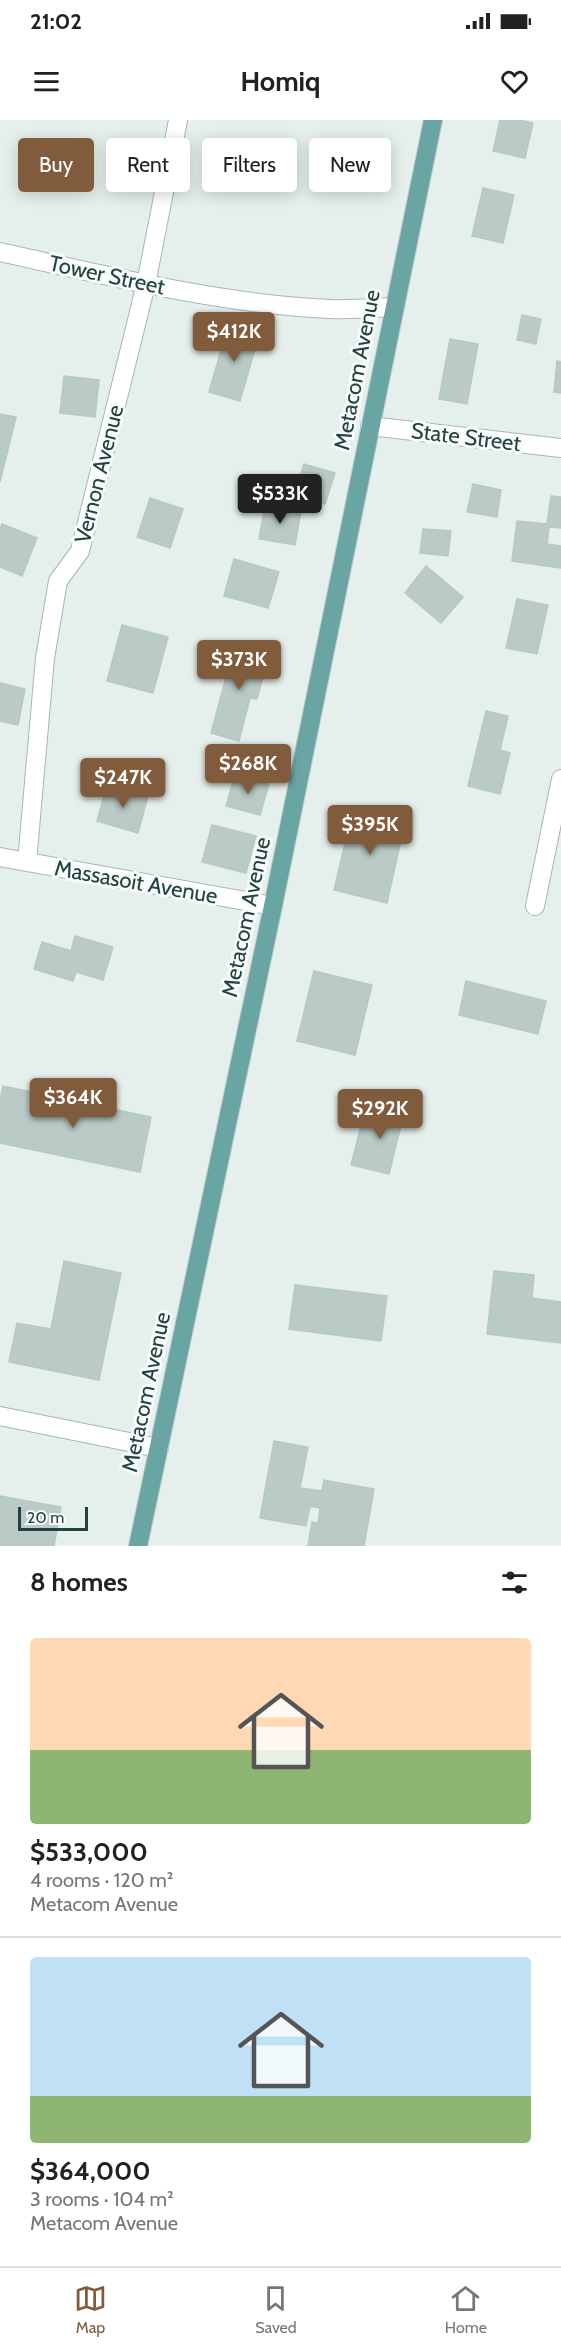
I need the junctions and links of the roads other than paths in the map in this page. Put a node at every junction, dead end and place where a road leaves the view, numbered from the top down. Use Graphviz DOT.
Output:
graph roads {
  1 [pos="178,120"];
  2 [pos="433,120"];
  3 [pos="0,252"];
  4 [pos="146,284"];
  5 [pos="394,307"];
  6 [pos="370,426"];
  7 [pos="561,448"];
  8 [pos="561,778"];
  9 [pos="0,857"];
  10 [pos="27,862"];
  11 [pos="273,906"];
  12 [pos="536,906"];
  13 [pos="0,1416"];
  14 [pos="159,1448"];
  15 [pos="138,1546"];
  1 -- 4 [label="street, Vernon Avenue"];
  2 -- 5 [label="main road, Metacom Avenue"];
  3 -- 4 [label="street, Tower Street"];
  4 -- 5 [label="street, Tower Street"];
  4 -- 10 [label="street, Vernon Avenue"];
  5 -- 6 [label="main road, Metacom Avenue"];
  6 -- 7 [label="street, State Street"];
  6 -- 11 [label="main road, Metacom Avenue"];
  8 -- 12 [label="street"];
  9 -- 10 [label="street, Massasoit Avenue"];
  10 -- 11 [label="street, Massasoit Avenue"];
  11 -- 14 [label="main road, Metacom Avenue"];
  13 -- 14 [label="street"];
  14 -- 15 [label="main road, Metacom Avenue"];
}
